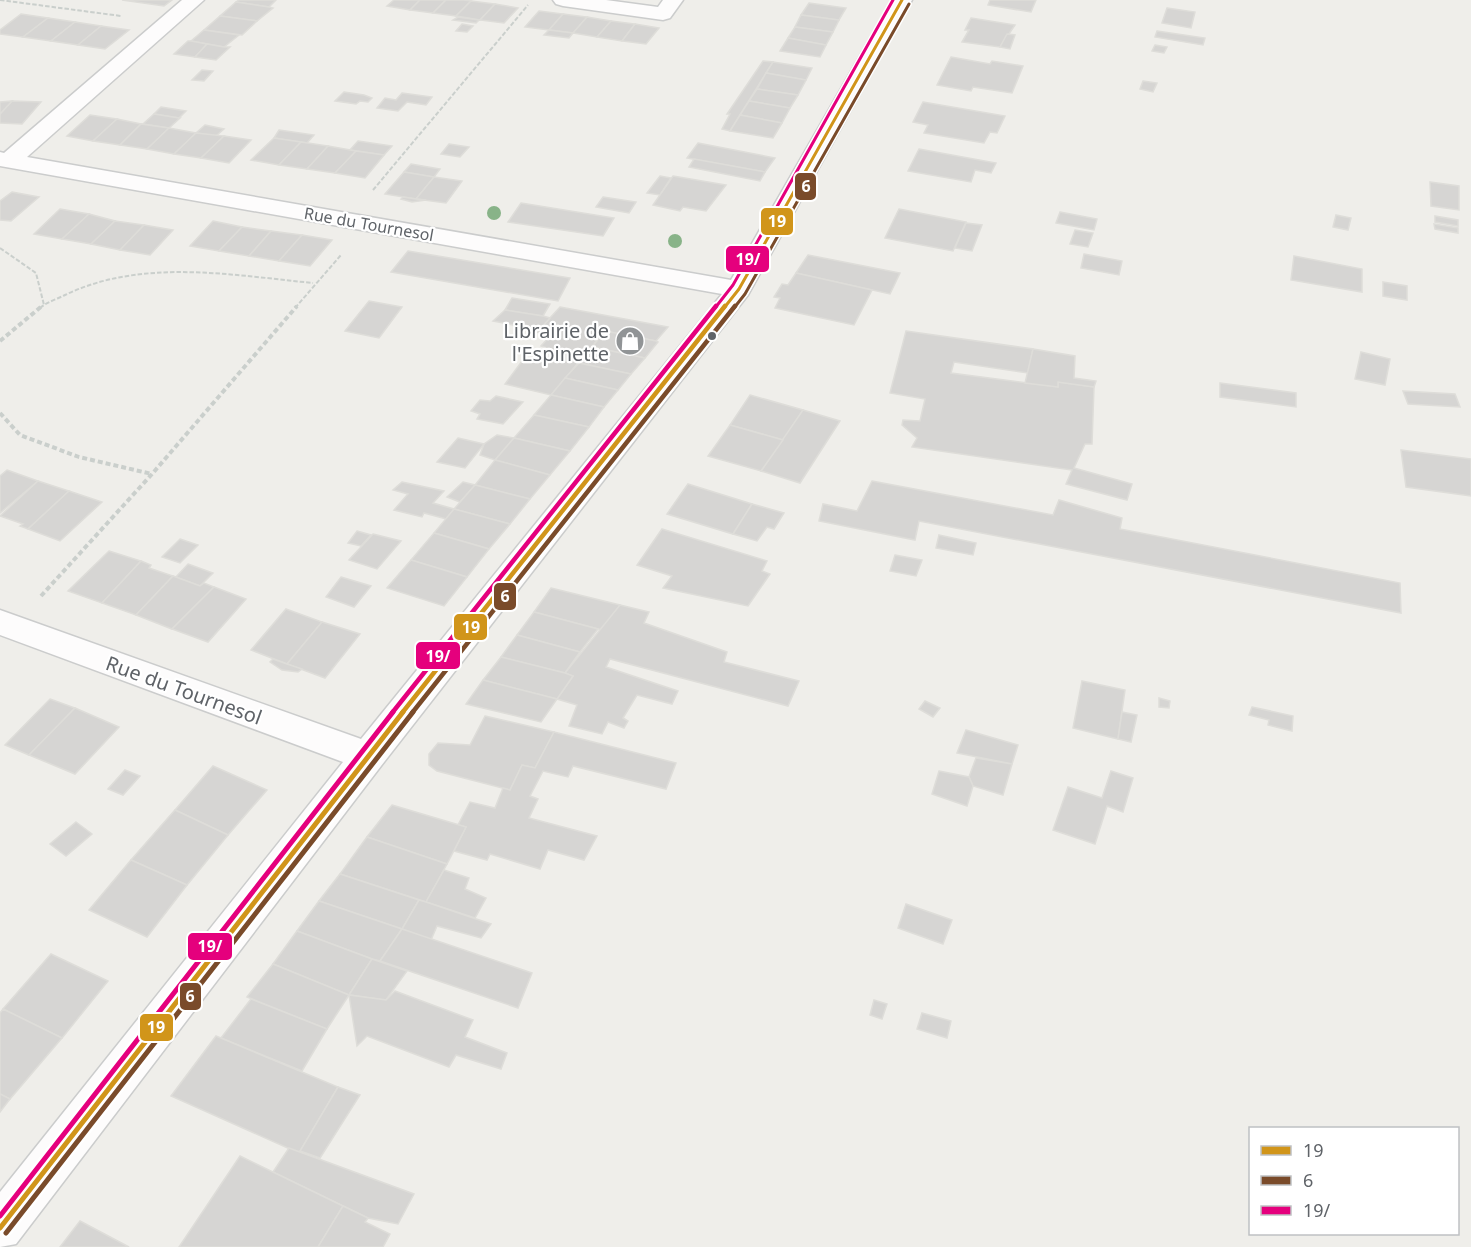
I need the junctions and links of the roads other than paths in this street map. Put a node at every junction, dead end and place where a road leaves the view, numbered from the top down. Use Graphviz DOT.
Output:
graph roads {
  1 [pos="194,0"];
  2 [pos="563,0"];
  3 [pos="673,0"];
  4 [pos="901,0"];
  5 [pos="4,159"];
  6 [pos="739,289"];
  7 [pos="6,625"];
  8 [pos="368,756"];
  9 [pos="0,1228"];
  1 -- 5 [label="street"];
  2 -- 3 [label="street"];
  4 -- 6 [label="street"];
  5 -- 6 [label="street, Rue du Tournesol"];
  6 -- 8 [label="street"];
  7 -- 8 [label="street, Rue du Tournesol"];
  8 -- 9 [label="street"];
}
